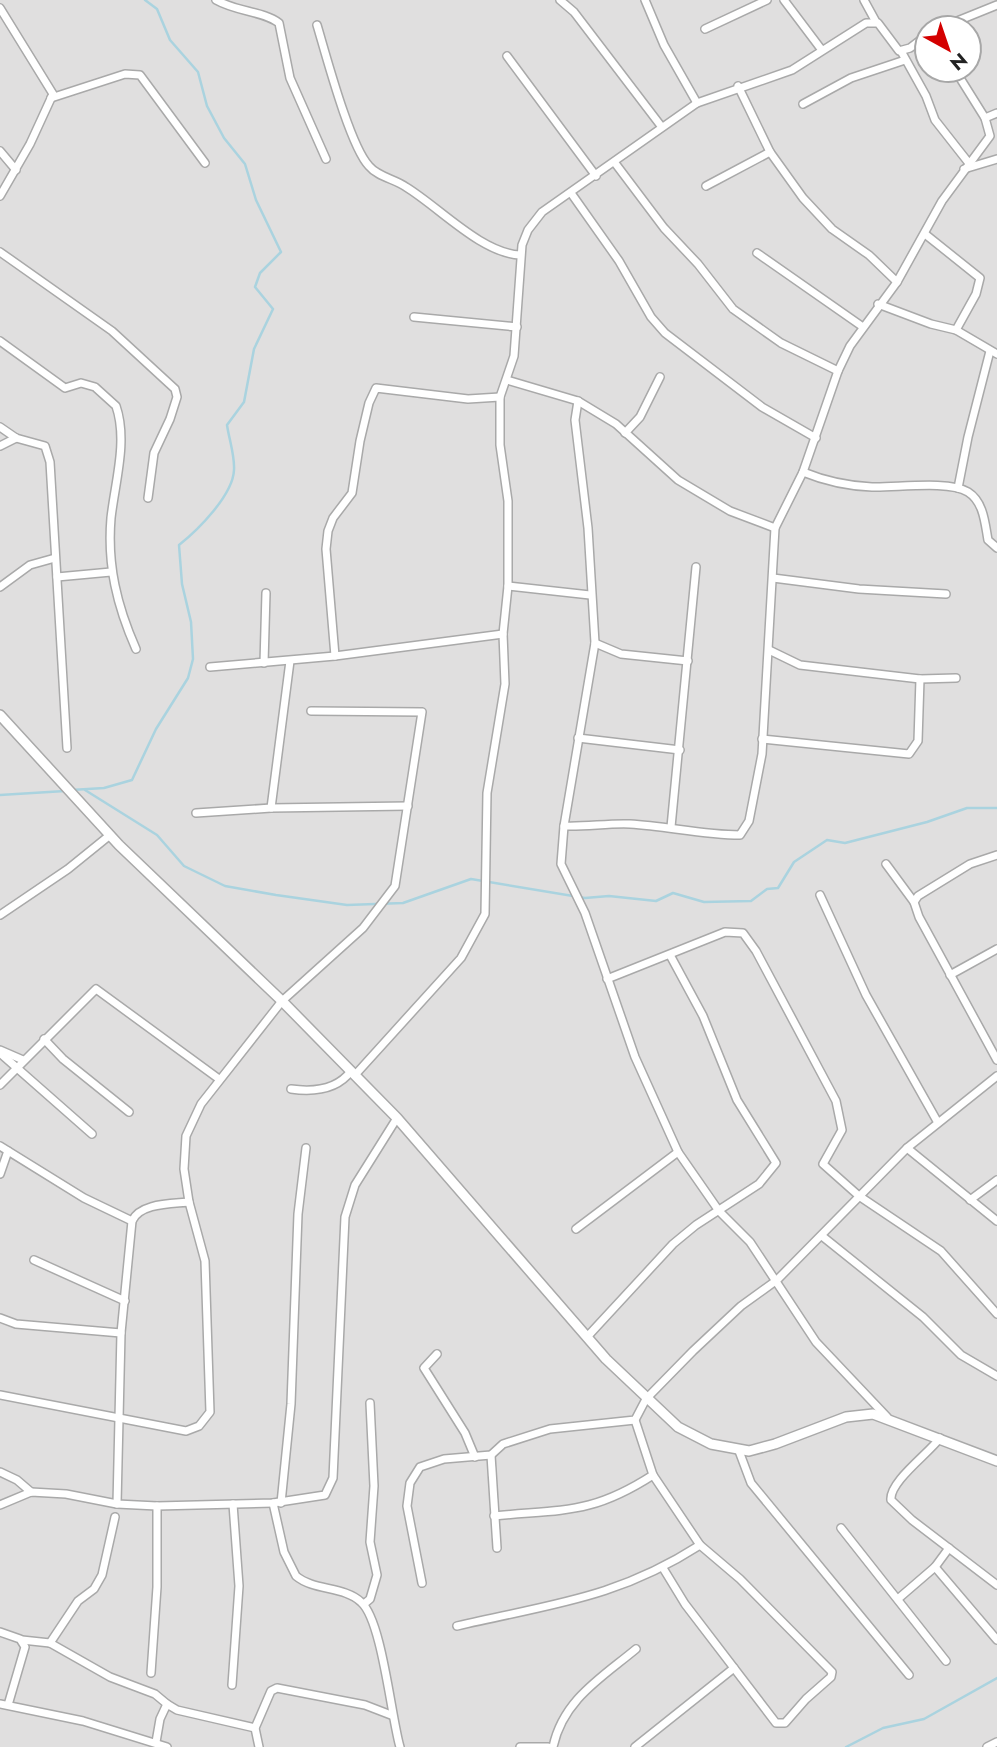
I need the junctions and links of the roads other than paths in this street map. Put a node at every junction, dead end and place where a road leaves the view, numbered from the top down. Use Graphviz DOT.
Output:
graph roads {
  1 [pos="216,0"];
  2 [pos="560,0"];
  3 [pos="645,0"];
  4 [pos="767,0"];
  5 [pos="785,0"];
  6 [pos="864,0"];
  7 [pos="997,5"];
  8 [pos="0,8"];
  9 [pos="975,14"];
  10 [pos="876,22"];
  11 [pos="317,25"];
  12 [pos="705,29"];
  13 [pos="913,44"];
  14 [pos="821,49"];
  15 [pos="901,51"];
  16 [pos="507,56"];
  17 [pos="905,60"];
  18 [pos="964,84"];
  19 [pos="738,86"];
  20 [pos="51,98"];
  21 [pos="697,103"];
  22 [pos="803,104"];
  23 [pos="997,113"];
  24 [pos="985,118"];
  25 [pos="661,126"];
  26 [pos="0,151"];
  27 [pos="770,152"];
  28 [pos="326,159"];
  29 [pos="997,159"];
  30 [pos="205,163"];
  31 [pos="615,163"];
  32 [pos="966,166"];
  33 [pos="16,170"];
  34 [pos="596,176"];
  35 [pos="705,186"];
  36 [pos="571,193"];
  37 [pos="0,196"];
  38 [pos="925,234"];
  39 [pos="0,252"];
  40 [pos="757,253"];
  41 [pos="520,255"];
  42 [pos="897,282"];
  43 [pos="878,304"];
  44 [pos="414,317"];
  45 [pos="517,327"];
  46 [pos="863,327"];
  47 [pos="956,330"];
  48 [pos="0,341"];
  49 [pos="994,353"];
  50 [pos="838,371"];
  51 [pos="660,377"];
  52 [pos="507,380"];
  53 [pos="500,397"];
  54 [pos="578,401"];
  55 [pos="0,427"];
  56 [pos="625,433"];
  57 [pos="16,438"];
  58 [pos="816,438"];
  59 [pos="0,446"];
  60 [pos="803,472"];
  61 [pos="958,488"];
  62 [pos="148,498"];
  63 [pos="775,528"];
  64 [pos="997,548"];
  65 [pos="55,558"];
  66 [pos="696,567"];
  67 [pos="111,572"];
  68 [pos="57,577"];
  69 [pos="773,578"];
  70 [pos="508,586"];
  71 [pos="0,587"];
  72 [pos="266,593"];
  73 [pos="946,594"];
  74 [pos="590,595"];
  75 [pos="503,634"];
  76 [pos="595,643"];
  77 [pos="136,649"];
  78 [pos="769,650"];
  79 [pos="335,656"];
  80 [pos="290,661"];
  81 [pos="688,661"];
  82 [pos="264,663"];
  83 [pos="210,667"];
  84 [pos="920,678"];
  85 [pos="956,678"];
  86 [pos="311,711"];
  87 [pos="0,715"];
  88 [pos="578,738"];
  89 [pos="762,739"];
  90 [pos="67,748"];
  91 [pos="680,750"];
  92 [pos="408,806"];
  93 [pos="271,808"];
  94 [pos="196,813"];
  95 [pos="564,826"];
  96 [pos="671,827"];
  97 [pos="110,835"];
  98 [pos="997,855"];
  99 [pos="886,864"];
  100 [pos="820,895"];
  101 [pos="914,902"];
  102 [pos="0,915"];
  103 [pos="997,948"];
  104 [pos="670,955"];
  105 [pos="950,975"];
  106 [pos="607,979"];
  107 [pos="282,1002"];
  108 [pos="44,1039"];
  109 [pos="0,1052"];
  110 [pos="23,1060"];
  111 [pos="997,1060"];
  112 [pos="15,1068"];
  113 [pos="353,1073"];
  114 [pos="997,1076"];
  115 [pos="219,1079"];
  116 [pos="0,1085"];
  117 [pos="291,1089"];
  118 [pos="129,1112"];
  119 [pos="397,1118"];
  120 [pos="937,1121"];
  121 [pos="92,1134"];
  122 [pos="0,1146"];
  123 [pos="306,1148"];
  124 [pos="907,1148"];
  125 [pos="8,1151"];
  126 [pos="678,1152"];
  127 [pos="0,1174"];
  128 [pos="997,1180"];
  129 [pos="859,1196"];
  130 [pos="970,1200"];
  131 [pos="189,1202"];
  132 [pos="719,1210"];
  133 [pos="132,1221"];
  134 [pos="997,1221"];
  135 [pos="576,1229"];
  136 [pos="822,1236"];
  137 [pos="34,1260"];
  138 [pos="777,1280"];
  139 [pos="125,1301"];
  140 [pos="997,1314"];
  141 [pos="0,1318"];
  142 [pos="121,1332"];
  143 [pos="587,1337"];
  144 [pos="437,1354"];
  145 [pos="997,1377"];
  146 [pos="0,1395"];
  147 [pos="646,1399"];
  148 [pos="370,1403"];
  149 [pos="118,1416"];
  150 [pos="887,1417"];
  151 [pos="635,1420"];
  152 [pos="940,1438"];
  153 [pos="739,1451"];
  154 [pos="491,1455"];
  155 [pos="475,1457"];
  156 [pos="997,1461"];
  157 [pos="0,1472"];
  158 [pos="653,1475"];
  159 [pos="31,1492"];
  160 [pos="277,1503"];
  161 [pos="117,1504"];
  162 [pos="233,1504"];
  163 [pos="0,1505"];
  164 [pos="157,1506"];
  165 [pos="494,1516"];
  166 [pos="115,1517"];
  167 [pos="841,1528"];
  168 [pos="700,1545"];
  169 [pos="497,1548"];
  170 [pos="949,1548"];
  171 [pos="935,1567"];
  172 [pos="663,1568"];
  173 [pos="422,1583"];
  174 [pos="997,1585"];
  175 [pos="899,1598"];
  176 [pos="364,1604"];
  177 [pos="457,1626"];
  178 [pos="0,1632"];
  179 [pos="22,1640"];
  180 [pos="997,1640"];
  181 [pos="50,1643"];
  182 [pos="636,1649"];
  183 [pos="946,1661"];
  184 [pos="734,1668"];
  185 [pos="150,1673"];
  186 [pos="909,1675"];
  187 [pos="232,1685"];
  188 [pos="4,1704"];
  189 [pos="167,1704"];
  190 [pos="391,1715"];
  191 [pos="255,1728"];
  192 [pos="156,1742"];
  193 [pos="997,1742"];
  194 [pos="167,1747"];
  195 [pos="259,1747"];
  196 [pos="400,1747"];
  197 [pos="520,1747"];
  198 [pos="550,1747"];
  199 [pos="635,1747"];
  200 [pos="987,1747"];
  1 -- 28 [label="street"];
  2 -- 25 [label="street"];
  3 -- 21 [label="street"];
  4 -- 12 [label="street"];
  5 -- 14 [label="street"];
  6 -- 10 [label="street"];
  7 -- 9 [label="street"];
  8 -- 20 [label="street"];
  10 -- 14 [label="street"];
  10 -- 15 [label="street"];
  11 -- 41 [label="street"];
  13 -- 15 [label="street"];
  14 -- 19 [label="street"];
  15 -- 17 [label="street"];
  16 -- 34 [label="street"];
  17 -- 22 [label="street"];
  17 -- 32 [label="street"];
  18 -- 24 [label="street"];
  19 -- 21 [label="street"];
  19 -- 27 [label="street"];
  20 -- 30 [label="street"];
  20 -- 33 [label="street"];
  21 -- 25 [label="street"];
  23 -- 24 [label="street"];
  24 -- 32 [label="street"];
  25 -- 31 [label="street"];
  26 -- 33 [label="street"];
  27 -- 35 [label="street"];
  27 -- 42 [label="street"];
  29 -- 32 [label="street"];
  31 -- 34 [label="street"];
  31 -- 50 [label="street"];
  32 -- 38 [label="street"];
  33 -- 37 [label="street"];
  34 -- 36 [label="street"];
  36 -- 41 [label="street"];
  36 -- 58 [label="street"];
  38 -- 42 [label="street"];
  38 -- 47 [label="street"];
  39 -- 62 [label="street"];
  40 -- 46 [label="street"];
  41 -- 45 [label="street"];
  42 -- 43 [label="street"];
  43 -- 46 [label="street"];
  43 -- 47 [label="street"];
  44 -- 45 [label="street"];
  45 -- 52 [label="street"];
  46 -- 50 [label="street"];
  47 -- 49 [label="street"];
  48 -- 67 [label="street"];
  49 -- 61 [label="street"];
  50 -- 58 [label="street"];
  51 -- 56 [label="street"];
  52 -- 53 [label="street"];
  52 -- 54 [label="street"];
  53 -- 70 [label="street"];
  53 -- 79 [label="street"];
  54 -- 56 [label="street"];
  54 -- 74 [label="street"];
  55 -- 57 [label="street"];
  56 -- 63 [label="street"];
  57 -- 59 [label="street"];
  57 -- 65 [label="street"];
  58 -- 60 [label="street"];
  60 -- 61 [label="street"];
  60 -- 63 [label="street"];
  61 -- 64 [label="street"];
  63 -- 69 [label="street"];
  65 -- 68 [label="street"];
  65 -- 71 [label="street"];
  66 -- 81 [label="street"];
  67 -- 68 [label="street"];
  67 -- 77 [label="street"];
  68 -- 90 [label="street"];
  69 -- 73 [label="street"];
  69 -- 78 [label="street"];
  70 -- 74 [label="street"];
  70 -- 75 [label="street"];
  72 -- 82 [label="street"];
  74 -- 76 [label="street"];
  75 -- 79 [label="street"];
  75 -- 113 [label="street"];
  76 -- 81 [label="street"];
  76 -- 88 [label="street"];
  78 -- 84 [label="street"];
  78 -- 89 [label="street"];
  79 -- 80 [label="street"];
  80 -- 82 [label="street"];
  80 -- 93 [label="street"];
  81 -- 91 [label="street"];
  82 -- 83 [label="street"];
  84 -- 85 [label="street"];
  84 -- 89 [label="street"];
  86 -- 92 [label="street"];
  87 -- 97 [label="street"];
  88 -- 91 [label="street"];
  88 -- 95 [label="street"];
  89 -- 96 [label="street"];
  91 -- 96 [label="street"];
  92 -- 93 [label="street"];
  92 -- 107 [label="street"];
  93 -- 94 [label="street"];
  95 -- 96 [label="street"];
  95 -- 106 [label="street"];
  97 -- 102 [label="street"];
  97 -- 107 [label="street"];
  98 -- 101 [label="street"];
  99 -- 101 [label="street"];
  100 -- 120 [label="street"];
  101 -- 105 [label="street"];
  103 -- 105 [label="street"];
  104 -- 106 [label="street"];
  104 -- 129 [label="street"];
  104 -- 132 [label="street"];
  105 -- 111 [label="street"];
  106 -- 126 [label="street"];
  107 -- 113 [label="street"];
  107 -- 115 [label="street"];
  108 -- 110 [label="street"];
  108 -- 115 [label="street"];
  108 -- 118 [label="street"];
  109 -- 110 [label="street"];
  109 -- 112 [label="street"];
  110 -- 112 [label="street"];
  112 -- 116 [label="street"];
  112 -- 121 [label="street"];
  113 -- 117 [label="street"];
  113 -- 119 [label="street"];
  114 -- 120 [label="street"];
  115 -- 131 [label="street"];
  119 -- 143 [label="street"];
  119 -- 160 [label="street"];
  120 -- 124 [label="street"];
  122 -- 125 [label="street"];
  123 -- 160 [label="street"];
  124 -- 129 [label="street"];
  124 -- 130 [label="street"];
  125 -- 127 [label="street"];
  125 -- 133 [label="street"];
  126 -- 132 [label="street"];
  126 -- 135 [label="street"];
  128 -- 130 [label="street"];
  129 -- 136 [label="street"];
  129 -- 140 [label="street"];
  130 -- 134 [label="street"];
  131 -- 133 [label="street"];
  131 -- 149 [label="street"];
  132 -- 138 [label="street"];
  132 -- 143 [label="street"];
  133 -- 139 [label="street"];
  136 -- 138 [label="street"];
  136 -- 145 [label="street"];
  137 -- 139 [label="street"];
  138 -- 147 [label="street"];
  138 -- 150 [label="street"];
  139 -- 142 [label="street"];
  141 -- 142 [label="street"];
  142 -- 149 [label="street"];
  143 -- 147 [label="street"];
  144 -- 155 [label="street"];
  146 -- 149 [label="street"];
  147 -- 151 [label="street"];
  147 -- 153 [label="street"];
  148 -- 176 [label="street"];
  149 -- 161 [label="street"];
  150 -- 152 [label="street"];
  150 -- 153 [label="street"];
  151 -- 154 [label="street"];
  151 -- 158 [label="street"];
  152 -- 156 [label="street"];
  152 -- 170 [label="street"];
  153 -- 186 [label="street"];
  154 -- 155 [label="street"];
  154 -- 165 [label="street"];
  155 -- 173 [label="street"];
  157 -- 159 [label="street"];
  158 -- 165 [label="street"];
  158 -- 168 [label="street"];
  159 -- 161 [label="street"];
  159 -- 163 [label="street"];
  160 -- 162 [label="street"];
  160 -- 176 [label="street"];
  161 -- 164 [label="street"];
  162 -- 164 [label="street"];
  162 -- 187 [label="street"];
  164 -- 185 [label="street"];
  165 -- 169 [label="street"];
  166 -- 181 [label="street"];
  167 -- 175 [label="street"];
  168 -- 172 [label="street"];
  168 -- 184 [label="street"];
  170 -- 171 [label="street"];
  170 -- 174 [label="street"];
  171 -- 175 [label="street"];
  171 -- 180 [label="street"];
  172 -- 177 [label="street"];
  172 -- 184 [label="street"];
  175 -- 183 [label="street"];
  176 -- 190 [label="street"];
  178 -- 179 [label="street"];
  179 -- 181 [label="street"];
  179 -- 188 [label="street"];
  181 -- 189 [label="street"];
  182 -- 198 [label="street"];
  184 -- 199 [label="street"];
  188 -- 192 [label="street"];
  189 -- 191 [label="street"];
  189 -- 192 [label="street"];
  190 -- 191 [label="street"];
  190 -- 196 [label="street"];
  191 -- 195 [label="street"];
  192 -- 194 [label="street"];
  193 -- 200 [label="street"];
  197 -- 198 [label="street"];
}
